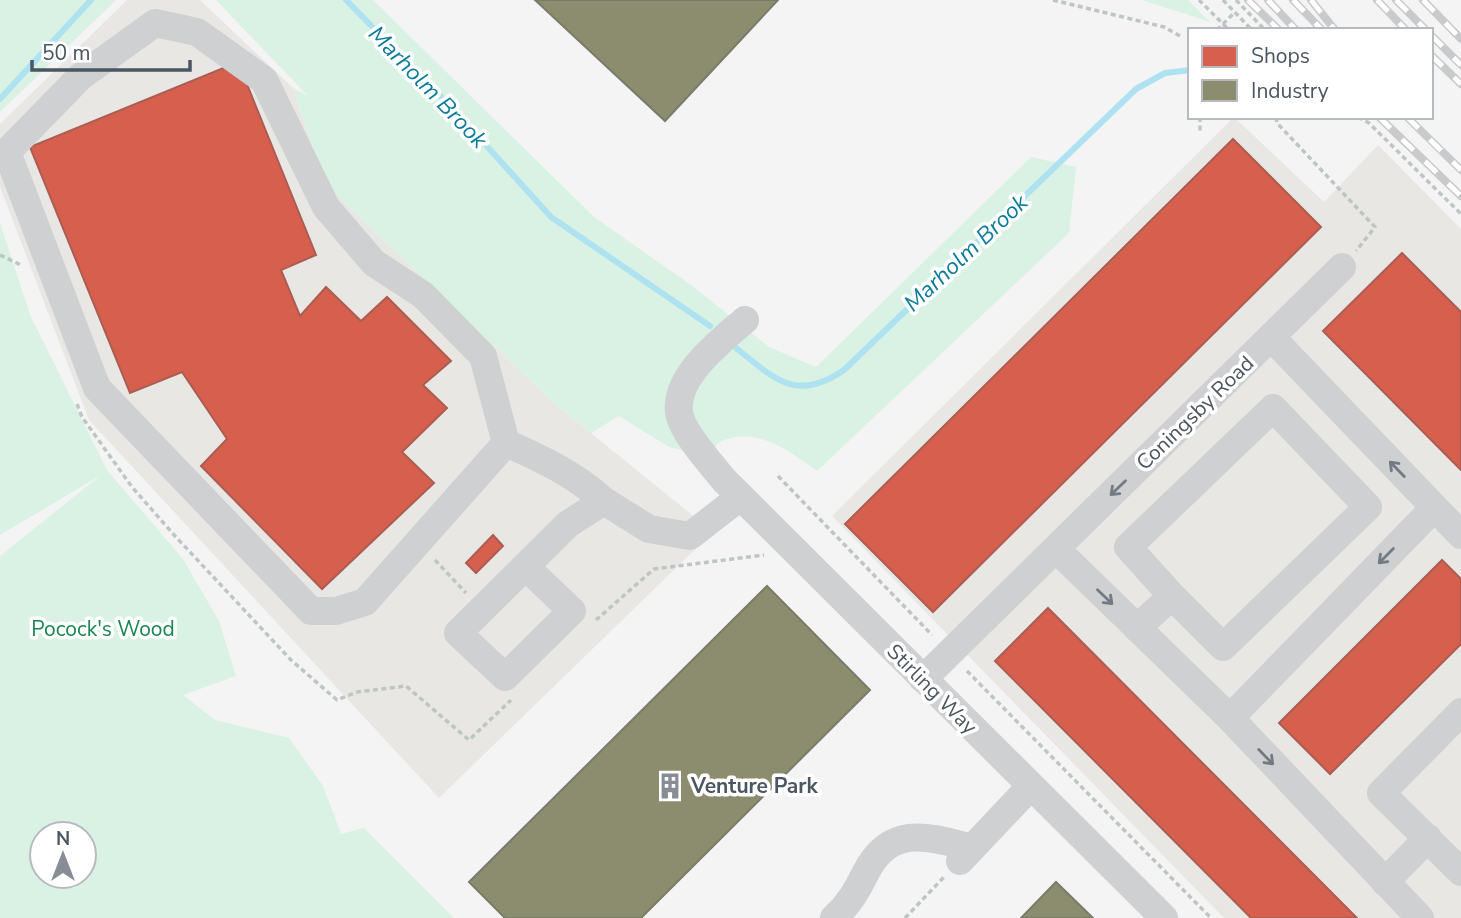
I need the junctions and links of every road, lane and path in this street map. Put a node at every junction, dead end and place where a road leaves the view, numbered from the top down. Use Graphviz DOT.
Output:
graph roads {
  1 [pos="1054,0"];
  2 [pos="1199,0"];
  3 [pos="1223,0"];
  4 [pos="1236,0"];
  5 [pos="1235,12"];
  6 [pos="1223,24"];
  7 [pos="1219,28"];
  8 [pos="1227,28"];
  9 [pos="1250,28"];
  10 [pos="1263,28"];
  11 [pos="1182,37"];
  12 [pos="1200,119"];
  13 [pos="1276,119"];
  14 [pos="1361,119"];
  15 [pos="1200,133"];
  16 [pos="1461,214"];
  17 [pos="0,255"];
  18 [pos="1342,267"];
  19 [pos="27,277"];
  20 [pos="745,320"];
  21 [pos="1272,338"];
  22 [pos="72,393"];
  23 [pos="1350,420"];
  24 [pos="506,443"];
  25 [pos="1316,453"];
  26 [pos="778,476"];
  27 [pos="740,497"];
  28 [pos="604,501"];
  29 [pos="1434,508"];
  30 [pos="1461,535"];
  31 [pos="417,544"];
  32 [pos="791,547"];
  33 [pos="1056,549"];
  34 [pos="526,567"];
  35 [pos="1172,596"];
  36 [pos="482,610"];
  37 [pos="592,624"];
  38 [pos="1137,628"];
  39 [pos="933,635"];
  40 [pos="923,679"];
  41 [pos="982,687"];
  42 [pos="516,695"];
  43 [pos="1461,712"];
  44 [pos="1230,719"];
  45 [pos="1030,787"];
  46 [pos="1428,838"];
  47 [pos="965,855"];
  48 [pos="1461,872"];
  49 [pos="1385,881"];
  50 [pos="834,918"];
  51 [pos="905,918"];
  52 [pos="1164,918"];
  53 [pos="1211,918"];
  54 [pos="1420,918"];
  1 -- 11 [label="path"];
  2 -- 6 [label="path"];
  3 -- 5 [label="path"];
  4 -- 10 [label="path"];
  5 -- 6 [label="path"];
  5 -- 9 [label="path"];
  6 -- 7 [label="path"];
  6 -- 8 [label="path"];
  12 -- 15 [label="path"];
  13 -- 18 [label="path"];
  14 -- 16 [label="path"];
  17 -- 19 [label="path"];
  18 -- 21 [label="street"];
  20 -- 27 [label="street, Stirling Way"];
  21 -- 23 [label="street, Coningsby Road"];
  21 -- 33 [label="street, Coningsby Road, one-way"];
  22 -- 42 [label="path"];
  23 -- 25 [label="street"];
  29 -- 23 [label="street, Coningsby Road, one-way"];
  24 -- 28 [label="street"];
  24 -- 31 [label="street"];
  24 -- 31 [label="street"];
  25 -- 35 [label="street"];
  25 -- 35 [label="street"];
  26 -- 39 [label="path"];
  27 -- 28 [label="street"];
  27 -- 32 [label="street, Stirling Way"];
  28 -- 34 [label="street"];
  29 -- 30 [label="street, Coningsby Road"];
  29 -- 44 [label="street, one-way"];
  31 -- 36 [label="path"];
  32 -- 37 [label="path"];
  32 -- 40 [label="street, Stirling Way"];
  33 -- 38 [label="street, one-way"];
  33 -- 40 [label="street, Coningsby Road"];
  34 -- 36 [label="street"];
  34 -- 36 [label="street"];
  35 -- 38 [label="street"];
  38 -- 44 [label="street"];
  40 -- 45 [label="street, Stirling Way"];
  41 -- 53 [label="path"];
  43 -- 46 [label="street"];
  44 -- 49 [label="street, one-way"];
  45 -- 47 [label="street"];
  45 -- 52 [label="street, Stirling Way"];
  46 -- 48 [label="street"];
  46 -- 49 [label="street"];
  47 -- 50 [label="street"];
  47 -- 51 [label="path"];
  49 -- 54 [label="street"];
}
